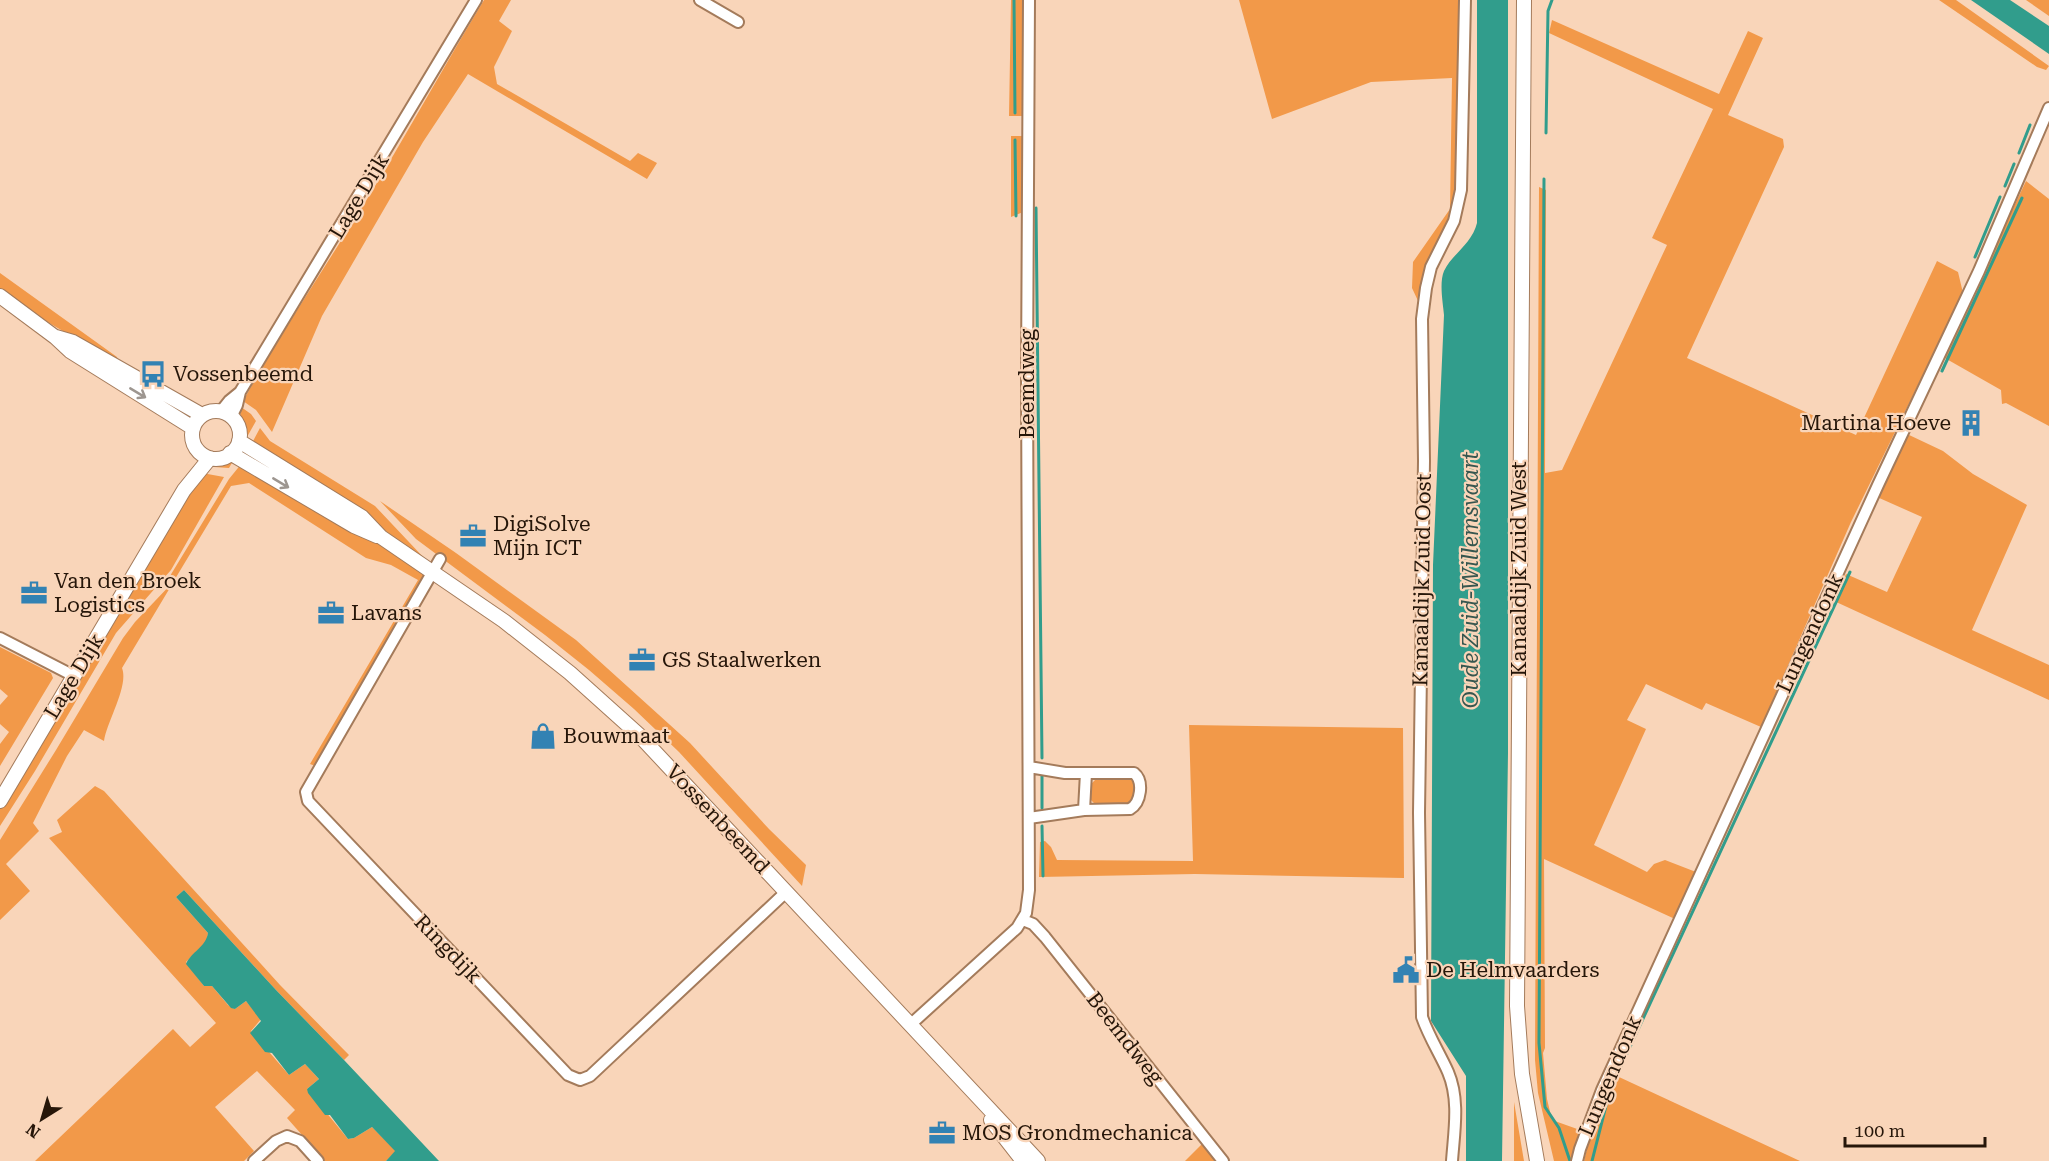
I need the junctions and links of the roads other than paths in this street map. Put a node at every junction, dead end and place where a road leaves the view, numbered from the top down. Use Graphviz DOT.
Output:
graph roads {
  1 [pos="476,0"];
  2 [pos="700,0"];
  3 [pos="723,0"];
  4 [pos="1029,0"];
  5 [pos="1465,0"];
  6 [pos="1524,0"];
  7 [pos="713,7"];
  8 [pos="738,22"];
  9 [pos="2049,108"];
  10 [pos="0,296"];
  11 [pos="55,337"];
  12 [pos="226,414"];
  13 [pos="202,415"];
  14 [pos="193,428"];
  15 [pos="239,441"];
  16 [pos="197,450"];
  17 [pos="230,453"];
  18 [pos="210,458"];
  19 [pos="184,490"];
  20 [pos="381,537"];
  21 [pos="436,566"];
  22 [pos="0,638"];
  23 [pos="74,676"];
  24 [pos="1029,767"];
  25 [pos="1086,773"];
  26 [pos="0,801"];
  27 [pos="1084,810"];
  28 [pos="1029,818"];
  29 [pos="786,892"];
  30 [pos="1023,921"];
  31 [pos="910,1025"];
  32 [pos="976,1095"];
  33 [pos="1533,1137"];
  34 [pos="254,1161"];
  35 [pos="318,1161"];
  36 [pos="1023,1161"];
  37 [pos="1038,1161"];
  38 [pos="1222,1161"];
  39 [pos="1452,1161"];
  40 [pos="1537,1161"];
  41 [pos="1542,1161"];
  42 [pos="1577,1161"];
  1 -- 12 [label="street, Lage Dijk"];
  2 -- 7 [label="street"];
  3 -- 7 [label="street"];
  4 -- 24 [label="street, Beemdweg"];
  5 -- 39 [label="street, Kanaaldijk Zuid Oost"];
  6 -- 33 [label="main road, Kanaaldijk Zuid West"];
  7 -- 8 [label="street"];
  9 -- 42 [label="street, Lungendonk"];
  10 -- 11 [label="main road"];
  11 -- 13 [label="main road"];
  11 -- 14 [label="main road, one-way"];
  12 -- 13 [label="main road"];
  12 -- 15 [label="main road"];
  13 -- 14 [label="main road"];
  14 -- 16 [label="main road"];
  15 -- 17 [label="main road"];
  15 -- 20 [label="main road, Vossenbeemd"];
  16 -- 18 [label="main road"];
  16 -- 19 [label="main road, Lage Dijk"];
  17 -- 18 [label="main road"];
  17 -- 20 [label="main road, Vossenbeemd, one-way"];
  18 -- 19 [label="main road, Lage Dijk"];
  19 -- 23 [label="main road, Lage Dijk"];
  20 -- 21 [label="main road, Vossenbeemd"];
  21 -- 29 [label="main road, Vossenbeemd"];
  21 -- 29 [label="street, Ringdijk"];
  22 -- 23 [label="street"];
  23 -- 26 [label="main road, Lage Dijk"];
  24 -- 25 [label="street"];
  24 -- 28 [label="street, Beemdweg"];
  25 -- 27 [label="street"];
  25 -- 27 [label="street"];
  27 -- 28 [label="street"];
  28 -- 30 [label="street, Beemdweg"];
  29 -- 31 [label="main road, Vossenbeemd"];
  30 -- 31 [label="street"];
  30 -- 38 [label="street, Beemdweg"];
  31 -- 32 [label="main road, Vossenbeemd"];
  32 -- 36 [label="main road, Vossenbeemd"];
  32 -- 37 [label="main road, Vossenbeemd"];
  33 -- 40 [label="main road, Kanaaldijk Zuid West"];
  33 -- 41 [label="main road, Kanaaldijk Zuid West"];
  34 -- 35 [label="street"];
}
